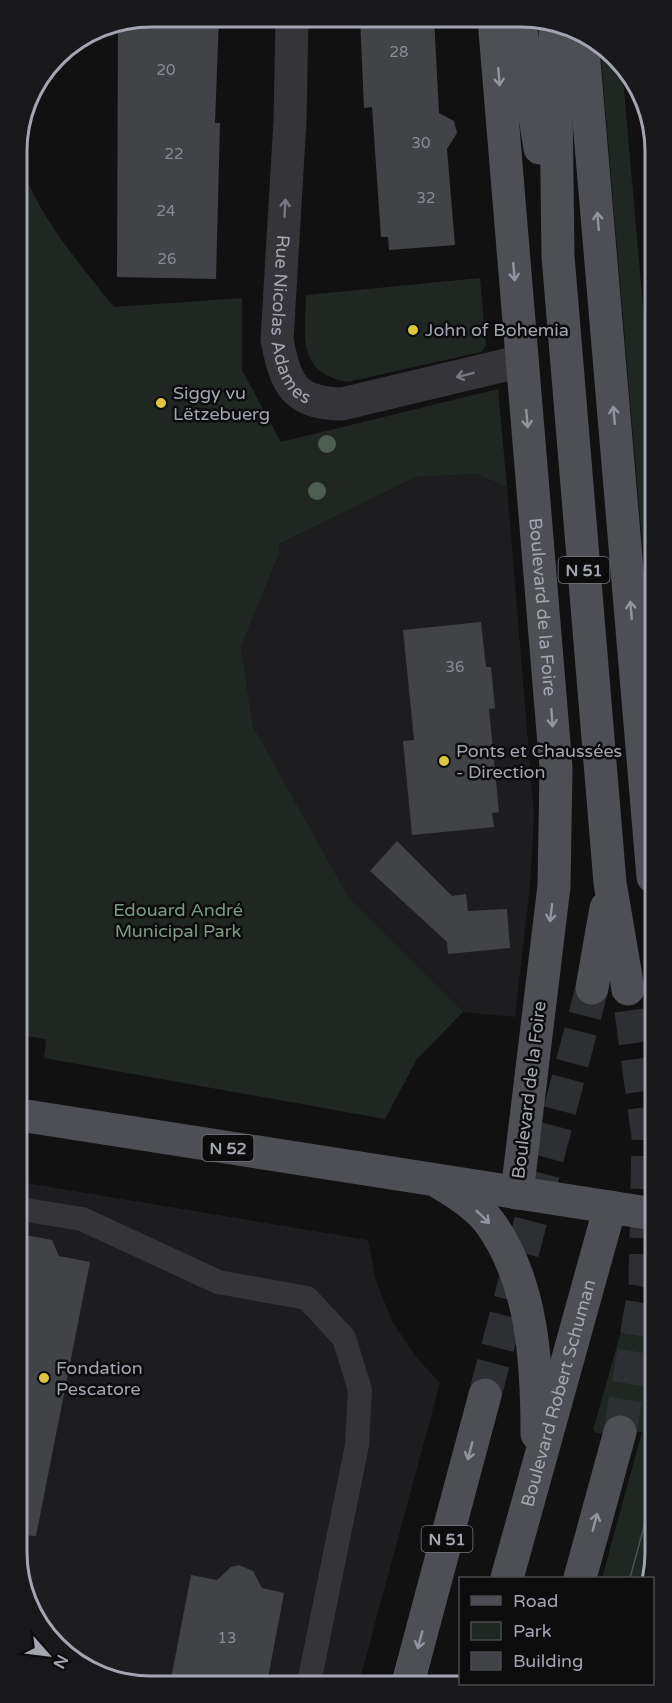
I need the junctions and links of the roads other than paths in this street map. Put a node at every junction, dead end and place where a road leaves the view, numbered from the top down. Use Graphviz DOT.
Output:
graph roads {
  1 [pos="292,27"];
  2 [pos="495,27"];
  3 [pos="520,27"];
  4 [pos="555,32"];
  5 [pos="582,44"];
  6 [pos="558,256"];
  7 [pos="522,361"];
  8 [pos="645,782"];
  9 [pos="610,883"];
  10 [pos="592,988"];
  11 [pos="628,989"];
  12 [pos="27,1116"];
  13 [pos="437,1181"];
  14 [pos="517,1193"];
  15 [pos="645,1207"];
  16 [pos="610,1208"];
  17 [pos="27,1210"];
  18 [pos="485,1395"];
  19 [pos="620,1432"];
  20 [pos="537,1469"];
  21 [pos="507,1577"];
  22 [pos="580,1577"];
  23 [pos="310,1676"];
  24 [pos="410,1676"];
  7 -- 1 [label="street, Rue Nicolas Adames, one-way"];
  2 -- 7 [label="main road, Boulevard de la Foire / N 51, one-way"];
  3 -- 6 [label="main road, N 51"];
  4 -- 6 [label="main road, N 51"];
  8 -- 5 [label="main road, N 51, one-way"];
  6 -- 9 [label="main road, N 51"];
  7 -- 14 [label="main road, Boulevard de la Foire / N 51, one-way"];
  9 -- 10 [label="main road, N 51"];
  9 -- 11 [label="main road, N 51"];
  12 -- 13 [label="main road, N 52"];
  13 -- 14 [label="main road, N 52"];
  13 -- 20 [label="main road, one-way"];
  14 -- 16 [label="main road, N 52"];
  15 -- 16 [label="main road, N 52"];
  16 -- 20 [label="main road, Boulevard Robert Schuman"];
  17 -- 23 [label="lane"];
  18 -- 24 [label="main road, N 51, one-way"];
  22 -- 19 [label="main road, one-way"];
  20 -- 21 [label="main road, Boulevard Robert Schuman"];
}
